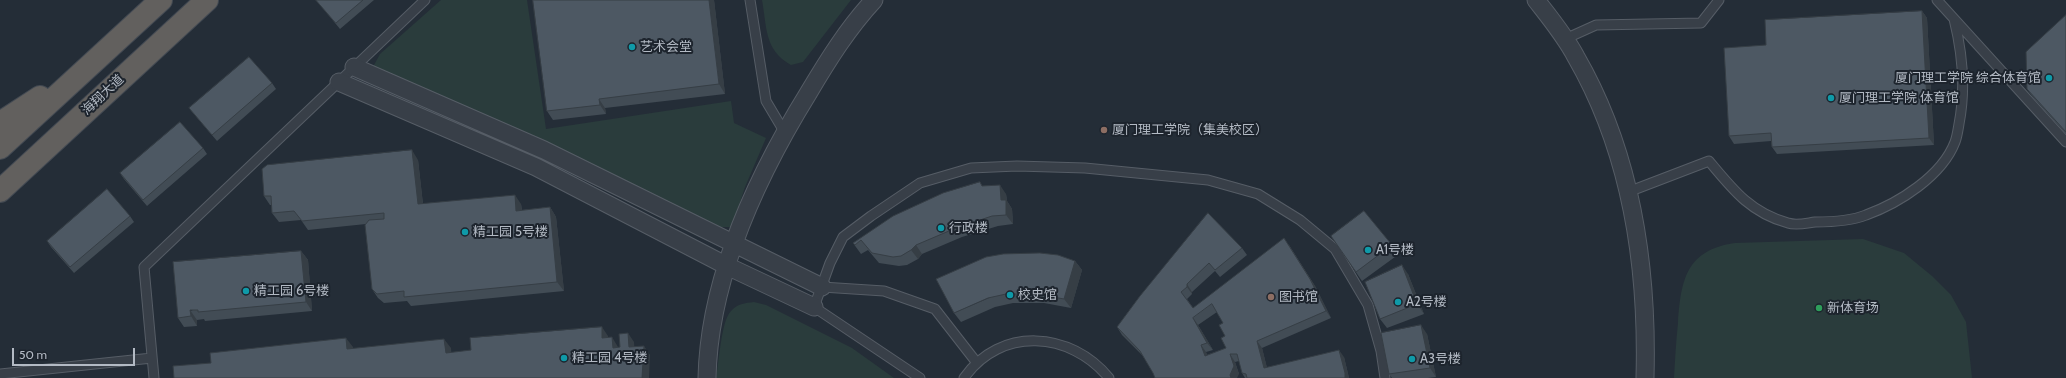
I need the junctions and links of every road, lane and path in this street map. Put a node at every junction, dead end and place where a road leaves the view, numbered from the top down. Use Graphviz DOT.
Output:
graph roads {
  1 [pos="161,0"];
  2 [pos="207,0"];
  3 [pos="425,0"];
  4 [pos="750,0"];
  5 [pos="874,0"];
  6 [pos="1536,0"];
  7 [pos="1719,0"];
  8 [pos="1937,0"];
  9 [pos="1954,19"];
  10 [pos="1565,39"];
  11 [pos="100,56"];
  12 [pos="354,67"];
  13 [pos="339,82"];
  14 [pos="0,123"];
  15 [pos="785,133"];
  16 [pos="2066,142"];
  17 [pos="0,148"];
  18 [pos="0,191"];
  19 [pos="1628,192"];
  20 [pos="733,245"];
  21 [pos="727,266"];
  22 [pos="822,287"];
  23 [pos="814,307"];
  24 [pos="152,358"];
  25 [pos="977,363"];
  26 [pos="0,374"];
  27 [pos="154,378"];
  28 [pos="706,378"];
  29 [pos="920,378"];
  30 [pos="964,378"];
  31 [pos="1109,378"];
  32 [pos="1384,378"];
  33 [pos="1645,378"];
  1 -- 11 [label="highway"];
  2 -- 18 [label="highway, 海翔大道"];
  3 -- 12 [label="lane"];
  4 -- 15 [label="lane"];
  5 -- 15 [label="street"];
  6 -- 10 [label="street"];
  7 -- 10 [label="lane"];
  8 -- 9 [label="lane"];
  9 -- 16 [label="lane"];
  9 -- 19 [label="lane"];
  10 -- 19 [label="street"];
  11 -- 14 [label="highway"];
  11 -- 17 [label="highway"];
  12 -- 13 [label="lane"];
  12 -- 20 [label="street"];
  13 -- 21 [label="street"];
  13 -- 24 [label="lane"];
  15 -- 20 [label="street"];
  19 -- 33 [label="street"];
  20 -- 21 [label="street"];
  20 -- 22 [label="street"];
  21 -- 23 [label="street"];
  21 -- 28 [label="street"];
  22 -- 23 [label="lane"];
  22 -- 25 [label="lane"];
  22 -- 32 [label="lane"];
  23 -- 29 [label="lane"];
  24 -- 26 [label="lane"];
  24 -- 27 [label="lane"];
  25 -- 30 [label="lane"];
  25 -- 31 [label="lane"];
}
